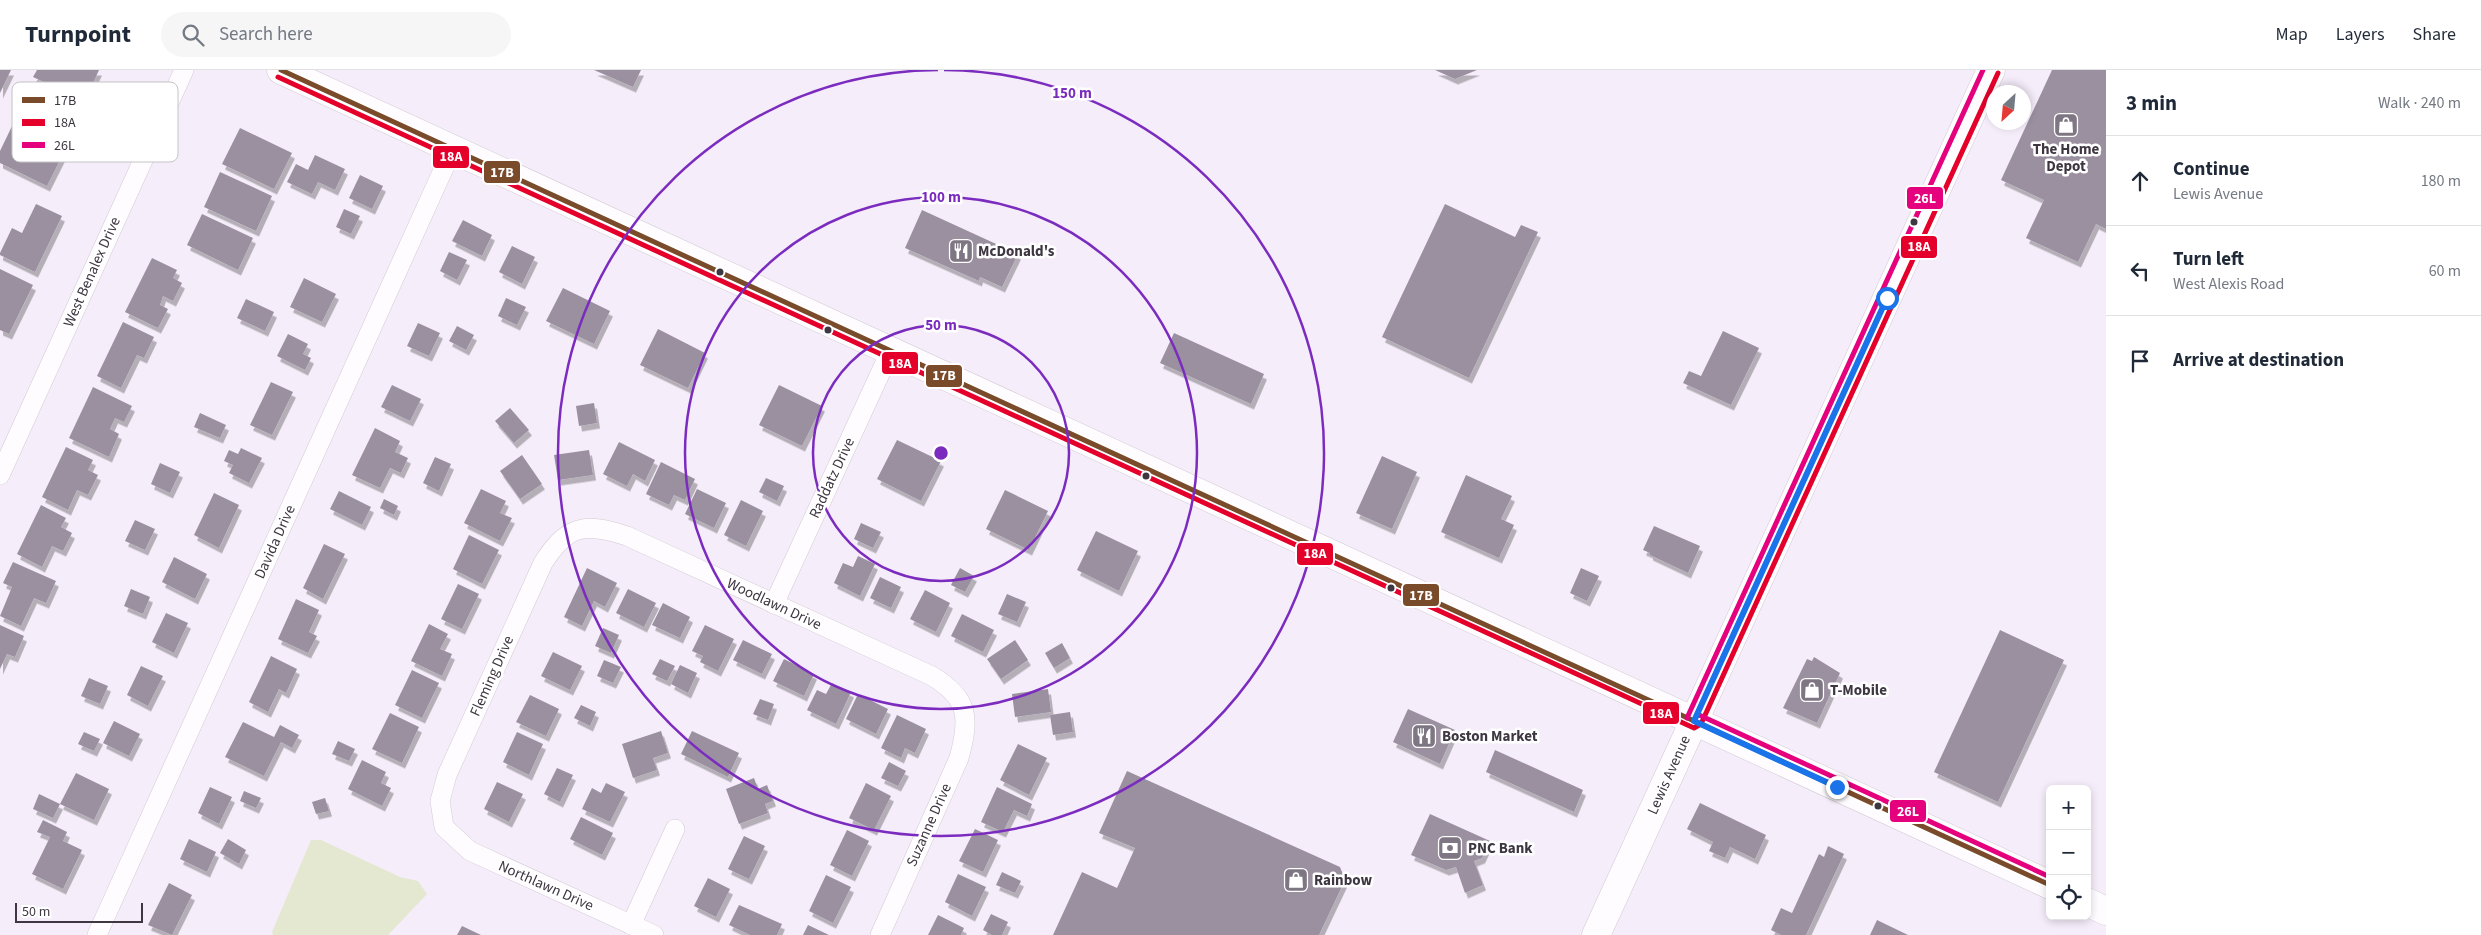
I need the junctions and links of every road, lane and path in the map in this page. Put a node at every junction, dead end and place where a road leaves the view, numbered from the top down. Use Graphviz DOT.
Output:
graph roads {
  1 [pos="184,70"];
  2 [pos="282,70"];
  3 [pos="1991,70"];
  4 [pos="178,83"];
  5 [pos="452,148"];
  6 [pos="142,162"];
  7 [pos="890,352"];
  8 [pos="0,475"];
  9 [pos="567,534"];
  10 [pos="774,604"];
  11 [pos="965,713"];
  12 [pos="1694,721"];
  13 [pos="444,827"];
  14 [pos="675,829"];
  15 [pos="2046,883"];
  16 [pos="2091,904"];
  17 [pos="2106,911"];
  18 [pos="631,925"];
  19 [pos="98,935"];
  20 [pos="654,935"];
  21 [pos="880,935"];
  22 [pos="1596,935"];
  1 -- 4 [label="street, West Benalex Drive"];
  2 -- 5 [label="main road"];
  3 -- 12 [label="main road, Lewis Avenue"];
  5 -- 7 [label="main road"];
  5 -- 19 [label="street, Davida Drive"];
  6 -- 8 [label="street, West Benalex Drive"];
  7 -- 10 [label="street, Raddatz Drive"];
  7 -- 12 [label="main road"];
  9 -- 10 [label="street, Woodlawn Drive"];
  9 -- 13 [label="street, Fleming Drive"];
  10 -- 11 [label="street, Woodlawn Drive"];
  11 -- 21 [label="street, Suzanne Drive"];
  12 -- 15 [label="main road"];
  12 -- 22 [label="main road, Lewis Avenue"];
  13 -- 18 [label="street, Northlawn Drive"];
  14 -- 18 [label="street"];
  16 -- 17 [label="main road"];
  18 -- 20 [label="street, Northlawn Drive"];
}
